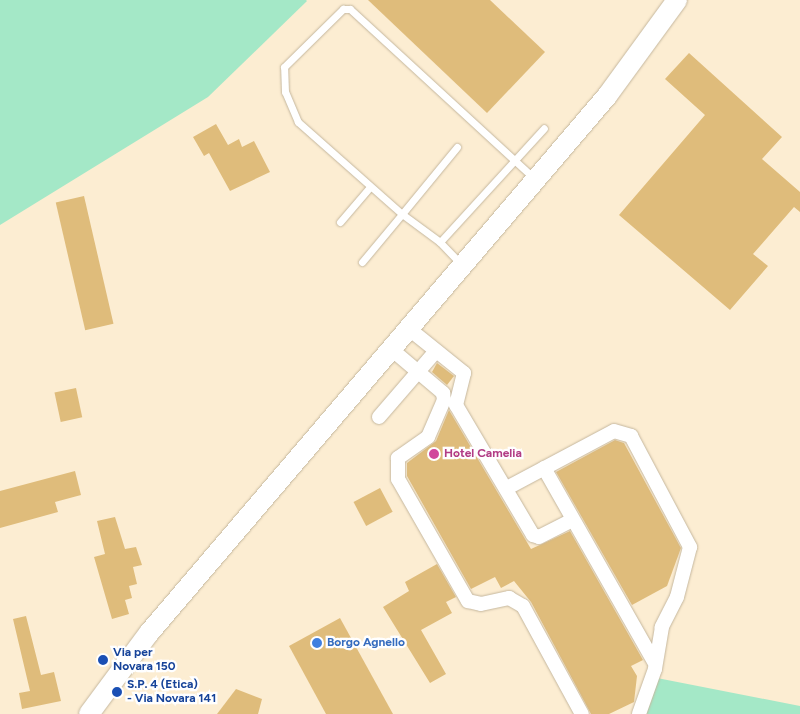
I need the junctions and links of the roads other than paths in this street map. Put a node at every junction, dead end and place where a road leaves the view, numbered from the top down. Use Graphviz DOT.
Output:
graph roads {
  1 [pos="677,0"];
  2 [pos="544,128"];
  3 [pos="457,147"];
  4 [pos="514,161"];
  5 [pos="535,180"];
  6 [pos="370,187"];
  7 [pos="402,214"];
  8 [pos="340,222"];
  9 [pos="440,242"];
  10 [pos="362,262"];
  11 [pos="461,265"];
  12 [pos="408,328"];
  13 [pos="390,348"];
  14 [pos="436,351"];
  15 [pos="417,371"];
  16 [pos="379,416"];
  17 [pos="544,468"];
  18 [pos="507,488"];
  19 [pos="572,520"];
  20 [pos="654,662"];
  21 [pos="89,714"];
  22 [pos="582,714"];
  23 [pos="639,714"];
  1 -- 5 [label="street"];
  2 -- 4 [label="lane"];
  3 -- 7 [label="lane"];
  4 -- 5 [label="lane"];
  4 -- 6 [label="lane"];
  4 -- 9 [label="lane"];
  5 -- 11 [label="street"];
  6 -- 7 [label="lane"];
  6 -- 8 [label="lane"];
  7 -- 9 [label="lane"];
  7 -- 10 [label="lane"];
  9 -- 11 [label="lane"];
  11 -- 12 [label="street"];
  12 -- 13 [label="street"];
  12 -- 14 [label="street"];
  13 -- 15 [label="street"];
  13 -- 21 [label="street"];
  14 -- 15 [label="street"];
  14 -- 18 [label="street"];
  15 -- 16 [label="street"];
  15 -- 22 [label="street"];
  17 -- 18 [label="street"];
  17 -- 19 [label="street"];
  17 -- 20 [label="street"];
  18 -- 19 [label="street"];
  19 -- 20 [label="street"];
  20 -- 23 [label="street"];
}
